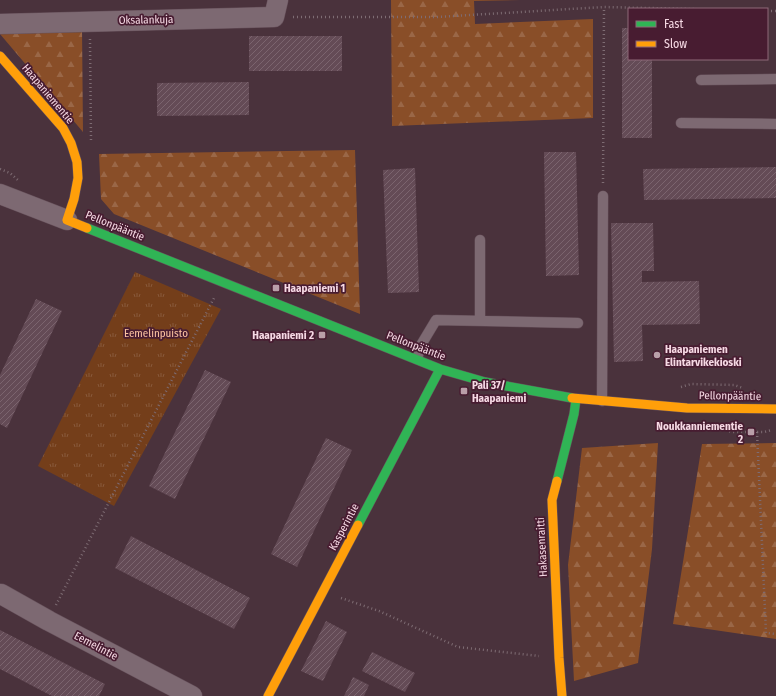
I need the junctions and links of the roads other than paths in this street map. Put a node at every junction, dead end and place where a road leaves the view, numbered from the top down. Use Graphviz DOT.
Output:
graph roads {
  1 [pos="276,9"];
  2 [pos="0,24"];
  3 [pos="0,56"];
  4 [pos="776,79"];
  5 [pos="702,80"];
  6 [pos="681,123"];
  7 [pos="776,124"];
  8 [pos="0,194"];
  9 [pos="603,196"];
  10 [pos="67,220"];
  11 [pos="480,240"];
  12 [pos="480,321"];
  13 [pos="578,324"];
  14 [pos="417,360"];
  15 [pos="440,369"];
  16 [pos="576,400"];
  17 [pos="602,402"];
  18 [pos="776,409"];
  19 [pos="1,594"];
  20 [pos="192,696"];
  21 [pos="268,696"];
  22 [pos="562,696"];
  1 -- 2 [label="street, Oksalankuja"];
  3 -- 10 [label="street, Haapaniementie"];
  4 -- 5 [label="lane"];
  6 -- 7 [label="lane"];
  8 -- 10 [label="street"];
  9 -- 17 [label="lane"];
  10 -- 14 [label="street, Pellonpääntie"];
  11 -- 12 [label="lane"];
  12 -- 13 [label="lane"];
  12 -- 14 [label="lane"];
  14 -- 15 [label="street, Pellonpääntie"];
  15 -- 16 [label="street, Pellonpääntie"];
  15 -- 21 [label="street, Kasperintie"];
  16 -- 17 [label="street, Pellonpääntie"];
  16 -- 22 [label="street, Hakasenraitti"];
  17 -- 18 [label="street, Pellonpääntie"];
  19 -- 20 [label="street, Eemelintie"];
}
